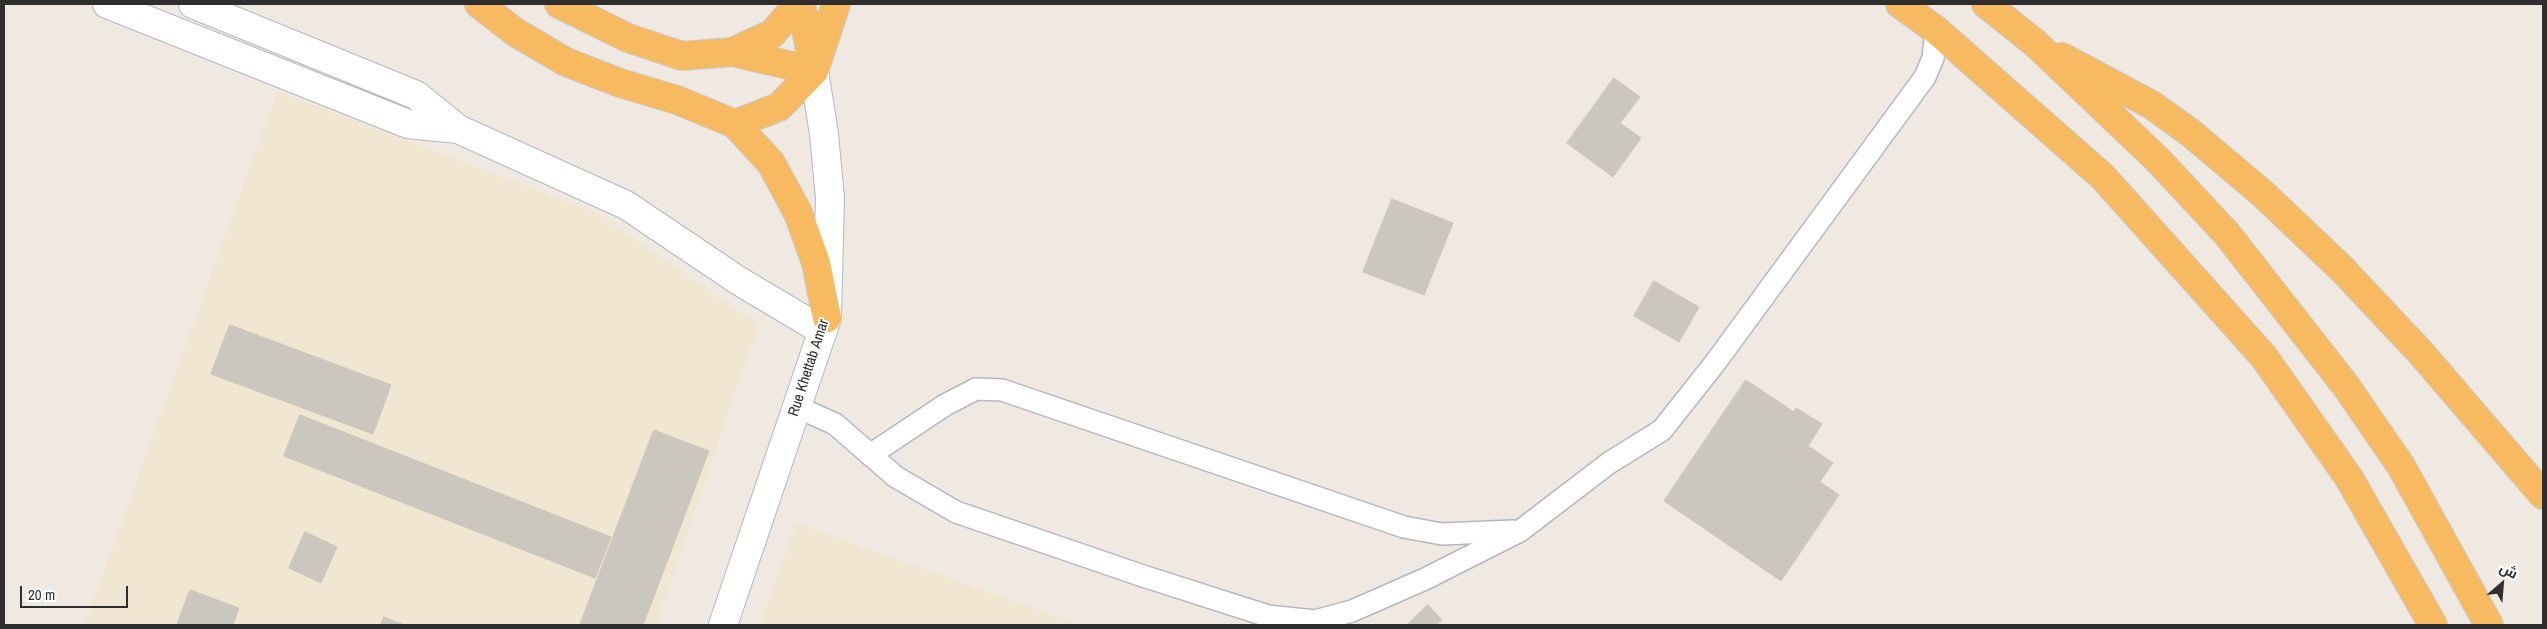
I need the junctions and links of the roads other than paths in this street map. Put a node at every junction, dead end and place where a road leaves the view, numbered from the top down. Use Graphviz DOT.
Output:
graph roads {
  1 [pos="107,4"];
  2 [pos="193,4"];
  3 [pos="479,4"];
  4 [pos="559,4"];
  5 [pos="800,4"];
  6 [pos="836,4"];
  7 [pos="1900,4"];
  8 [pos="1986,4"];
  9 [pos="1936,30"];
  10 [pos="2035,43"];
  11 [pos="732,52"];
  12 [pos="814,71"];
  13 [pos="735,124"];
  14 [pos="458,129"];
  15 [pos="825,325"];
  16 [pos="797,406"];
  17 [pos="870,455"];
  18 [pos="2543,495"];
  19 [pos="1520,531"];
  20 [pos="723,625"];
  21 [pos="2433,625"];
  22 [pos="2489,625"];
  1 -- 14 [label="street"];
  2 -- 14 [label="street"];
  3 -- 13 [label="highway"];
  4 -- 11 [label="highway"];
  5 -- 11 [label="highway"];
  5 -- 12 [label="highway"];
  6 -- 12 [label="highway"];
  7 -- 9 [label="highway"];
  8 -- 10 [label="highway"];
  9 -- 19 [label="lane"];
  9 -- 21 [label="highway"];
  10 -- 18 [label="highway"];
  10 -- 22 [label="highway"];
  11 -- 12 [label="highway"];
  12 -- 13 [label="highway"];
  12 -- 15 [label="street, Rue Khettab Amar"];
  13 -- 15 [label="highway"];
  14 -- 15 [label="street"];
  15 -- 16 [label="street, Rue Khettab Amar"];
  16 -- 17 [label="lane"];
  16 -- 20 [label="street, Rue Khettab Amar"];
  17 -- 19 [label="lane"];
  17 -- 19 [label="lane"];
}
